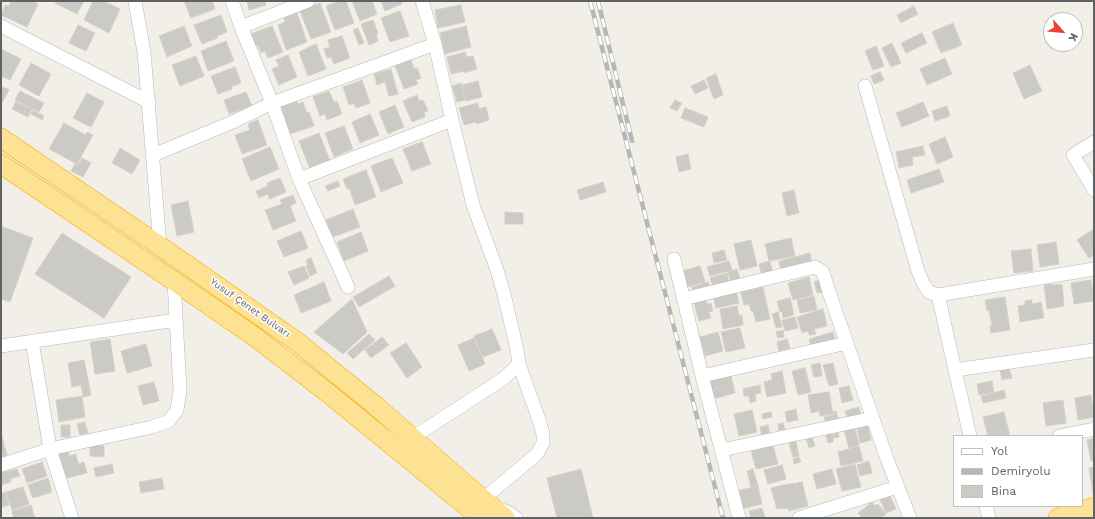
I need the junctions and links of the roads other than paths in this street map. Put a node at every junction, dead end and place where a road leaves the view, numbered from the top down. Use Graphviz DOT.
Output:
graph roads {
  1 [pos="135,1"];
  2 [pos="232,1"];
  3 [pos="308,1"];
  4 [pos="422,1"];
  5 [pos="1,26"];
  6 [pos="241,26"];
  7 [pos="435,44"];
  8 [pos="865,86"];
  9 [pos="149,102"];
  10 [pos="272,103"];
  11 [pos="452,120"];
  12 [pos="1,138"];
  13 [pos="1094,142"];
  14 [pos="153,155"];
  15 [pos="1,164"];
  16 [pos="299,179"];
  17 [pos="1094,190"];
  18 [pos="160,246"];
  19 [pos="674,259"];
  20 [pos="1094,269"];
  21 [pos="174,281"];
  22 [pos="348,287"];
  23 [pos="938,295"];
  24 [pos="683,299"];
  25 [pos="176,320"];
  26 [pos="32,341"];
  27 [pos="847,343"];
  28 [pos="1,346"];
  29 [pos="1094,350"];
  30 [pos="519,364"];
  31 [pos="955,370"];
  32 [pos="702,376"];
  33 [pos="873,418"];
  34 [pos="1094,430"];
  35 [pos="970,435"];
  36 [pos="1066,435"];
  37 [pos="412,438"];
  38 [pos="50,449"];
  39 [pos="722,450"];
  40 [pos="1,465"];
  41 [pos="897,487"];
  42 [pos="455,497"];
  43 [pos="986,507"];
  44 [pos="1094,507"];
  45 [pos="482,509"];
  46 [pos="72,518"];
  47 [pos="469,518"];
  48 [pos="505,518"];
  49 [pos="516,518"];
  50 [pos="739,518"];
  51 [pos="799,518"];
  52 [pos="910,518"];
  53 [pos="989,518"];
  54 [pos="1058,518"];
  55 [pos="1065,518"];
  1 -- 9 [label="street"];
  2 -- 6 [label="street"];
  3 -- 6 [label="street"];
  4 -- 7 [label="street"];
  5 -- 9 [label="street"];
  6 -- 10 [label="street"];
  7 -- 10 [label="street"];
  7 -- 11 [label="street"];
  8 -- 23 [label="street"];
  9 -- 14 [label="street"];
  10 -- 14 [label="street"];
  10 -- 16 [label="street"];
  11 -- 16 [label="street"];
  11 -- 30 [label="street"];
  12 -- 18 [label="highway, Yusuf Çenet Bulvarı"];
  13 -- 17 [label="street"];
  14 -- 18 [label="street"];
  15 -- 21 [label="highway"];
  16 -- 22 [label="street"];
  18 -- 37 [label="highway, Yusuf Çenet Bulvarı"];
  19 -- 24 [label="street"];
  20 -- 23 [label="street"];
  21 -- 25 [label="street"];
  21 -- 42 [label="highway"];
  23 -- 31 [label="street"];
  24 -- 27 [label="street"];
  24 -- 32 [label="street"];
  25 -- 26 [label="street"];
  25 -- 38 [label="street"];
  26 -- 28 [label="street"];
  26 -- 38 [label="street"];
  27 -- 32 [label="street"];
  27 -- 33 [label="street"];
  29 -- 31 [label="street"];
  30 -- 37 [label="street"];
  30 -- 45 [label="street"];
  31 -- 35 [label="street"];
  32 -- 39 [label="street"];
  33 -- 39 [label="street"];
  33 -- 41 [label="street"];
  34 -- 36 [label="street"];
  37 -- 45 [label="highway, Yusuf Çenet Bulvarı"];
  38 -- 40 [label="street"];
  38 -- 46 [label="street"];
  39 -- 50 [label="street"];
  41 -- 51 [label="street"];
  41 -- 52 [label="street"];
  42 -- 45 [label="highway"];
  42 -- 47 [label="street"];
  43 -- 53 [label="street"];
  44 -- 54 [label="highway"];
  44 -- 55 [label="highway"];
  45 -- 48 [label="highway"];
  45 -- 49 [label="street"];
}
